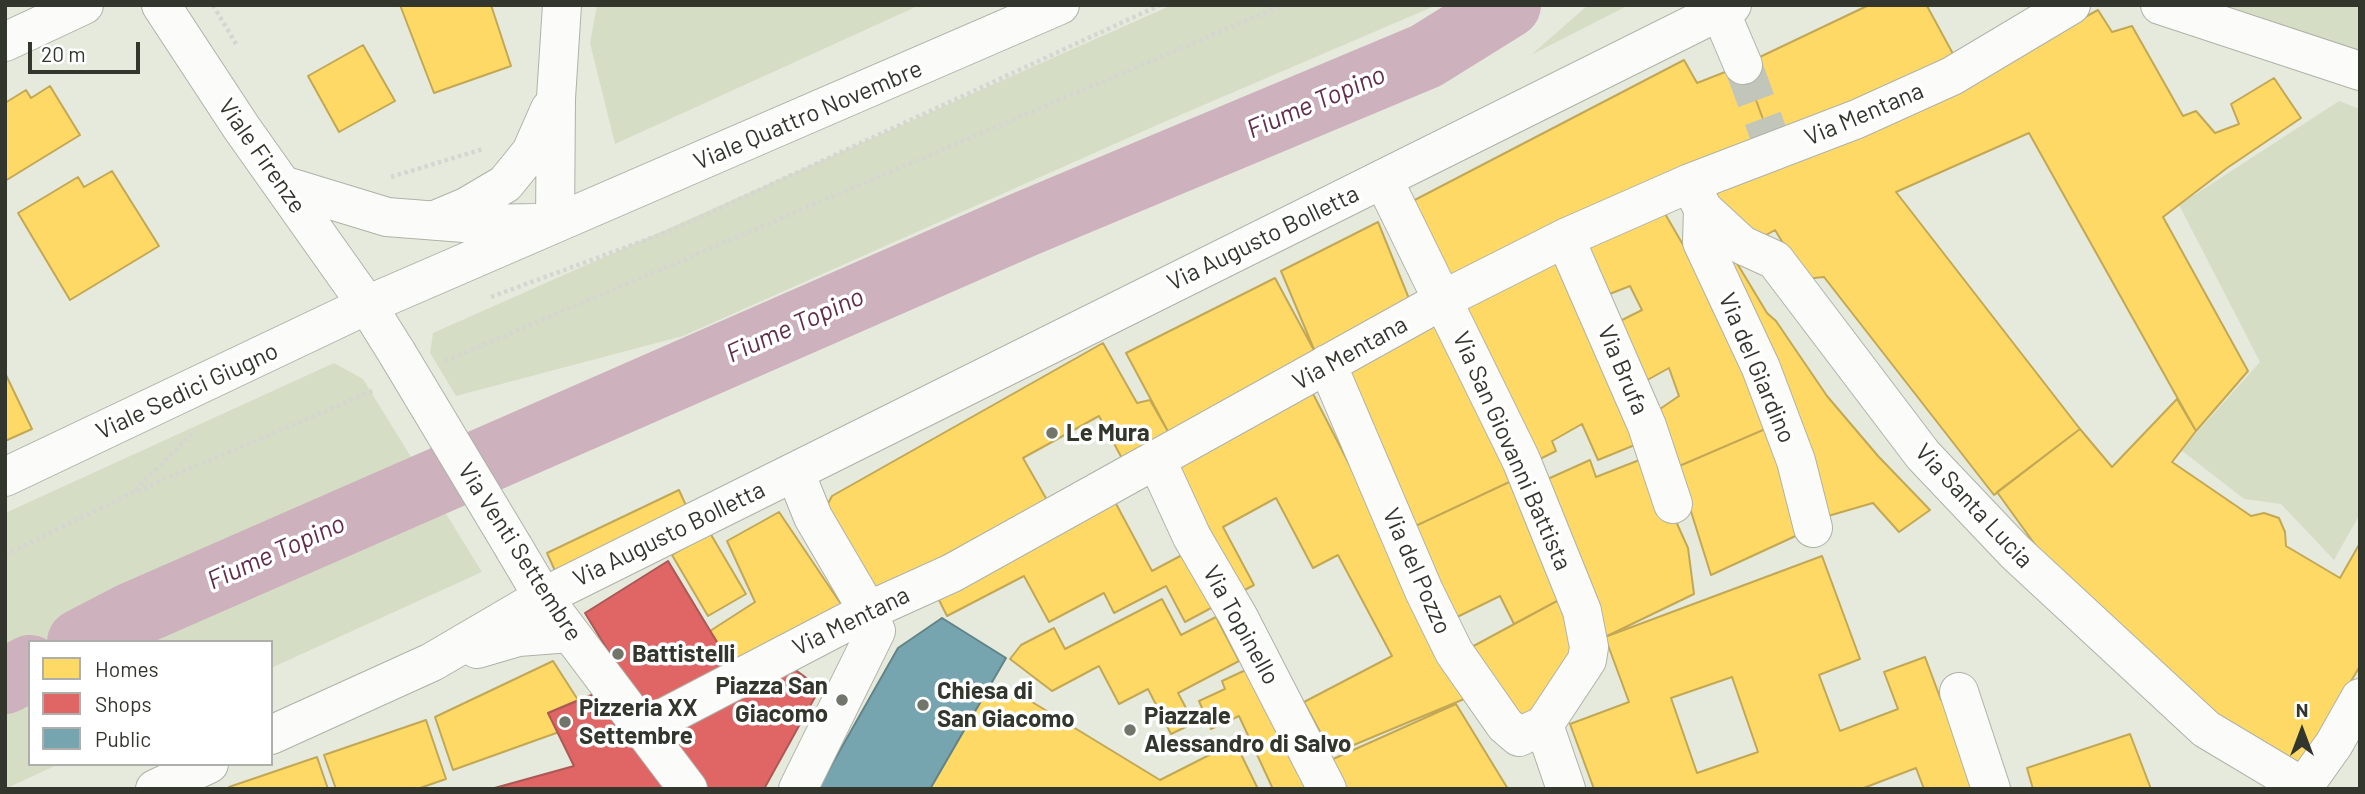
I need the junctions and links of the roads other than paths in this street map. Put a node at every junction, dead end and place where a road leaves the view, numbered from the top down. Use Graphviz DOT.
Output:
graph roads {
  1 [pos="84,5"];
  2 [pos="161,5"];
  3 [pos="562,5"];
  4 [pos="1060,5"];
  5 [pos="2071,5"];
  6 [pos="2160,5"];
  7 [pos="1726,8"];
  8 [pos="5,42"];
  9 [pos="1743,65"];
  10 [pos="2360,71"];
  11 [pos="556,97"];
  12 [pos="1383,179"];
  13 [pos="282,186"];
  14 [pos="1696,196"];
  15 [pos="429,222"];
  16 [pos="555,222"];
  17 [pos="1564,239"];
  18 [pos="1445,301"];
  19 [pos="368,304"];
  20 [pos="1327,364"];
  21 [pos="1157,461"];
  22 [pos="795,472"];
  23 [pos="5,477"];
  24 [pos="1673,504"];
  25 [pos="1813,528"];
  26 [pos="543,597"];
  27 [pos="869,611"];
  28 [pos="570,632"];
  29 [pos="432,662"];
  30 [pos="1959,692"];
  31 [pos="2360,698"];
  32 [pos="1544,725"];
  33 [pos="642,729"];
  34 [pos="273,735"];
  35 [pos="2347,749"];
  36 [pos="205,766"];
  37 [pos="2302,788"];
  38 [pos="155,789"];
  39 [pos="688,789"];
  40 [pos="798,789"];
  41 [pos="1327,789"];
  42 [pos="1566,789"];
  43 [pos="1991,789"];
  1 -- 8 [label="street"];
  2 -- 13 [label="street, Viale Firenze"];
  3 -- 11 [label="street"];
  4 -- 16 [label="street, Viale Quattro Novembre"];
  5 -- 14 [label="street, Via Mentana"];
  6 -- 10 [label="street"];
  7 -- 9 [label="street"];
  7 -- 12 [label="street, Via Augusto Bolletta"];
  11 -- 15 [label="street"];
  11 -- 16 [label="street"];
  12 -- 18 [label="street, Via San Giovanni Battista"];
  12 -- 22 [label="street, Via Augusto Bolletta"];
  13 -- 15 [label="street, Viale Quattro Novembre"];
  13 -- 19 [label="street, Viale Firenze"];
  14 -- 17 [label="street, Via Mentana"];
  14 -- 25 [label="street, Via del Giardino"];
  14 -- 37 [label="street, Via Santa Lucia"];
  15 -- 16 [label="street, Viale Quattro Novembre"];
  16 -- 19 [label="street, Viale Quattro Novembre"];
  17 -- 18 [label="street, Via Mentana"];
  17 -- 24 [label="street, Via Brufa"];
  18 -- 20 [label="street, Via Mentana"];
  18 -- 32 [label="street, Via San Giovanni Battista"];
  19 -- 23 [label="street, Viale Sedici Giugno"];
  19 -- 26 [label="street, Via Venti Settembre, bridge"];
  20 -- 21 [label="street, Via Mentana"];
  20 -- 32 [label="street, Via del Pozzo"];
  21 -- 27 [label="street, Via Mentana"];
  21 -- 41 [label="street, Via Topinello"];
  22 -- 26 [label="street, Via Augusto Bolletta"];
  22 -- 27 [label="street, Via Augusto Bolletta"];
  26 -- 28 [label="street, Via Venti Settembre"];
  26 -- 29 [label="street, Via Augusto Bolletta"];
  27 -- 33 [label="street, Via Mentana"];
  27 -- 40 [label="street"];
  28 -- 29 [label="street"];
  28 -- 33 [label="street, Via Venti Settembre"];
  29 -- 34 [label="street"];
  30 -- 43 [label="street"];
  31 -- 35 [label="street"];
  32 -- 42 [label="street"];
  33 -- 39 [label="street, Via Venti Settembre"];
  35 -- 37 [label="street"];
  36 -- 38 [label="street"];
}
